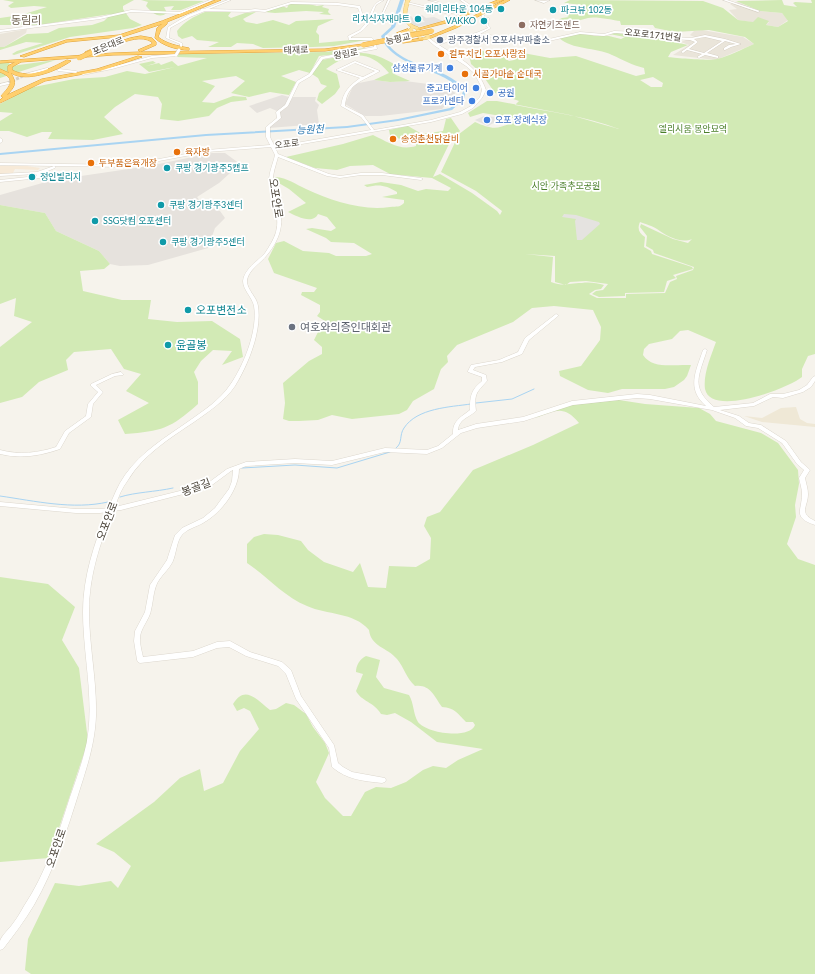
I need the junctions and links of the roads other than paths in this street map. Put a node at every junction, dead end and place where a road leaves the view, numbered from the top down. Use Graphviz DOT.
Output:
graph roads {
  1 [pos="212,0"];
  2 [pos="220,0"];
  3 [pos="230,0"];
  4 [pos="340,0"];
  5 [pos="383,0"];
  6 [pos="389,0"];
  7 [pos="429,0"];
  8 [pos="461,0"];
  9 [pos="504,0"];
  10 [pos="536,0"];
  11 [pos="549,0"];
  12 [pos="724,0"];
  13 [pos="408,1"];
  14 [pos="337,4"];
  15 [pos="202,10"];
  16 [pos="457,10"];
  17 [pos="469,11"];
  18 [pos="759,11"];
  19 [pos="464,12"];
  20 [pos="188,13"];
  21 [pos="382,15"];
  22 [pos="483,15"];
  23 [pos="372,16"];
  24 [pos="449,17"];
  25 [pos="162,22"];
  26 [pos="406,22"];
  27 [pos="368,23"];
  28 [pos="410,29"];
  29 [pos="418,29"];
  30 [pos="0,31"];
  31 [pos="477,34"];
  32 [pos="429,38"];
  33 [pos="422,39"];
  34 [pos="691,39"];
  35 [pos="725,40"];
  36 [pos="363,45"];
  37 [pos="436,45"];
  38 [pos="99,49"];
  39 [pos="686,50"];
  40 [pos="725,50"];
  41 [pos="179,51"];
  42 [pos="285,51"];
  43 [pos="238,52"];
  44 [pos="682,52"];
  45 [pos="108,54"];
  46 [pos="704,54"];
  47 [pos="83,55"];
  48 [pos="60,57"];
  49 [pos="699,57"];
  50 [pos="717,57"];
  51 [pos="0,61"];
  52 [pos="69,61"];
  53 [pos="47,69"];
  54 [pos="0,70"];
  55 [pos="59,70"];
  56 [pos="76,72"];
  57 [pos="27,74"];
  58 [pos="83,74"];
  59 [pos="362,78"];
  60 [pos="8,83"];
  61 [pos="0,86"];
  62 [pos="8,97"];
  63 [pos="0,100"];
  64 [pos="372,129"];
  65 [pos="0,139"];
  66 [pos="0,142"];
  67 [pos="274,146"];
  68 [pos="277,155"];
  69 [pos="0,164"];
  70 [pos="56,166"];
  71 [pos="38,173"];
  72 [pos="0,175"];
  73 [pos="421,179"];
  74 [pos="0,181"];
  75 [pos="556,315"];
  76 [pos="705,350"];
  77 [pos="121,374"];
  78 [pos="815,378"];
  79 [pos="713,409"];
  80 [pos="456,434"];
  81 [pos="0,452"];
  82 [pos="236,466"];
  83 [pos="0,504"];
  84 [pos="112,510"];
  85 [pos="815,523"];
  86 [pos="382,780"];
  87 [pos="0,946"];
  1 -- 30 [label="street"];
  2 -- 20 [label="highway, 포은대로"];
  2 -- 25 [label="highway, 포은대로"];
  3 -- 15 [label="street"];
  4 -- 14 [label="street"];
  5 -- 23 [label="street, 왕림로"];
  6 -- 21 [label="street"];
  7 -- 16 [label="street"];
  8 -- 19 [label="street"];
  9 -- 29 [label="highway"];
  9 -- 32 [label="highway"];
  9 -- 36 [label="highway, 능평교, bridge"];
  10 -- 11 [label="street"];
  12 -- 18 [label="street"];
  13 -- 16 [label="street"];
  13 -- 26 [label="main road"];
  14 -- 15 [label="street"];
  14 -- 27 [label="street"];
  15 -- 41 [label="street"];
  16 -- 19 [label="street"];
  17 -- 19 [label="street"];
  19 -- 24 [label="street"];
  20 -- 38 [label="highway, 포은대로"];
  20 -- 43 [label="highway"];
  22 -- 31 [label="street"];
  23 -- 26 [label="street"];
  23 -- 27 [label="street, 왕림로"];
  25 -- 47 [label="highway, 포은대로"];
  25 -- 51 [label="highway"];
  26 -- 28 [label="main road"];
  27 -- 67 [label="street, 왕림로"];
  28 -- 29 [label="main road, 오포로"];
  28 -- 33 [label="main road"];
  28 -- 36 [label="highway"];
  29 -- 32 [label="main road, 오포로"];
  31 -- 34 [label="street, 오포로171번길"];
  31 -- 37 [label="street, 오포로171번길"];
  32 -- 33 [label="main road"];
  32 -- 37 [label="street, 오포로"];
  33 -- 36 [label="highway"];
  34 -- 35 [label="street, 오포로171번길"];
  34 -- 39 [label="street"];
  35 -- 40 [label="street, 오포로171번길"];
  35 -- 46 [label="street"];
  36 -- 42 [label="highway, 태재로"];
  37 -- 64 [label="street, 오포로"];
  38 -- 45 [label="highway"];
  38 -- 47 [label="highway, 포은대로"];
  39 -- 44 [label="street"];
  39 -- 46 [label="street"];
  41 -- 42 [label="highway, 태재로"];
  41 -- 47 [label="highway"];
  41 -- 58 [label="street"];
  41 -- 62 [label="highway"];
  42 -- 43 [label="highway, 태재로"];
  43 -- 45 [label="highway, 태재로"];
  45 -- 47 [label="highway, 태재로"];
  46 -- 49 [label="street"];
  46 -- 50 [label="street"];
  47 -- 47 [label="highway"];
  47 -- 47 [label="highway"];
  47 -- 48 [label="highway"];
  47 -- 51 [label="highway"];
  47 -- 52 [label="highway, 포은대로"];
  47 -- 62 [label="highway, 포은대로"];
  48 -- 51 [label="highway"];
  48 -- 52 [label="highway"];
  52 -- 63 [label="highway, 포은대로"];
  53 -- 57 [label="street"];
  54 -- 63 [label="highway"];
  55 -- 56 [label="street"];
  59 -- 59 [label="street"];
  59 -- 64 [label="street"];
  60 -- 61 [label="street"];
  62 -- 63 [label="highway, 포은대로"];
  64 -- 67 [label="street, 오포로"];
  65 -- 66 [label="street"];
  67 -- 68 [label="street"];
  67 -- 70 [label="street, 오포로"];
  68 -- 73 [label="street"];
  68 -- 84 [label="street, 오포안로"];
  69 -- 70 [label="street, 오포로"];
  70 -- 71 [label="street"];
  71 -- 72 [label="street"];
  71 -- 74 [label="street"];
  75 -- 80 [label="street"];
  76 -- 79 [label="street"];
  77 -- 81 [label="street"];
  78 -- 79 [label="street"];
  79 -- 80 [label="street"];
  79 -- 85 [label="street"];
  80 -- 82 [label="street, 봉골길"];
  82 -- 84 [label="street, 봉골길"];
  82 -- 86 [label="street"];
  83 -- 84 [label="street, 봉골길"];
  84 -- 87 [label="street, 오포안로"];
}
